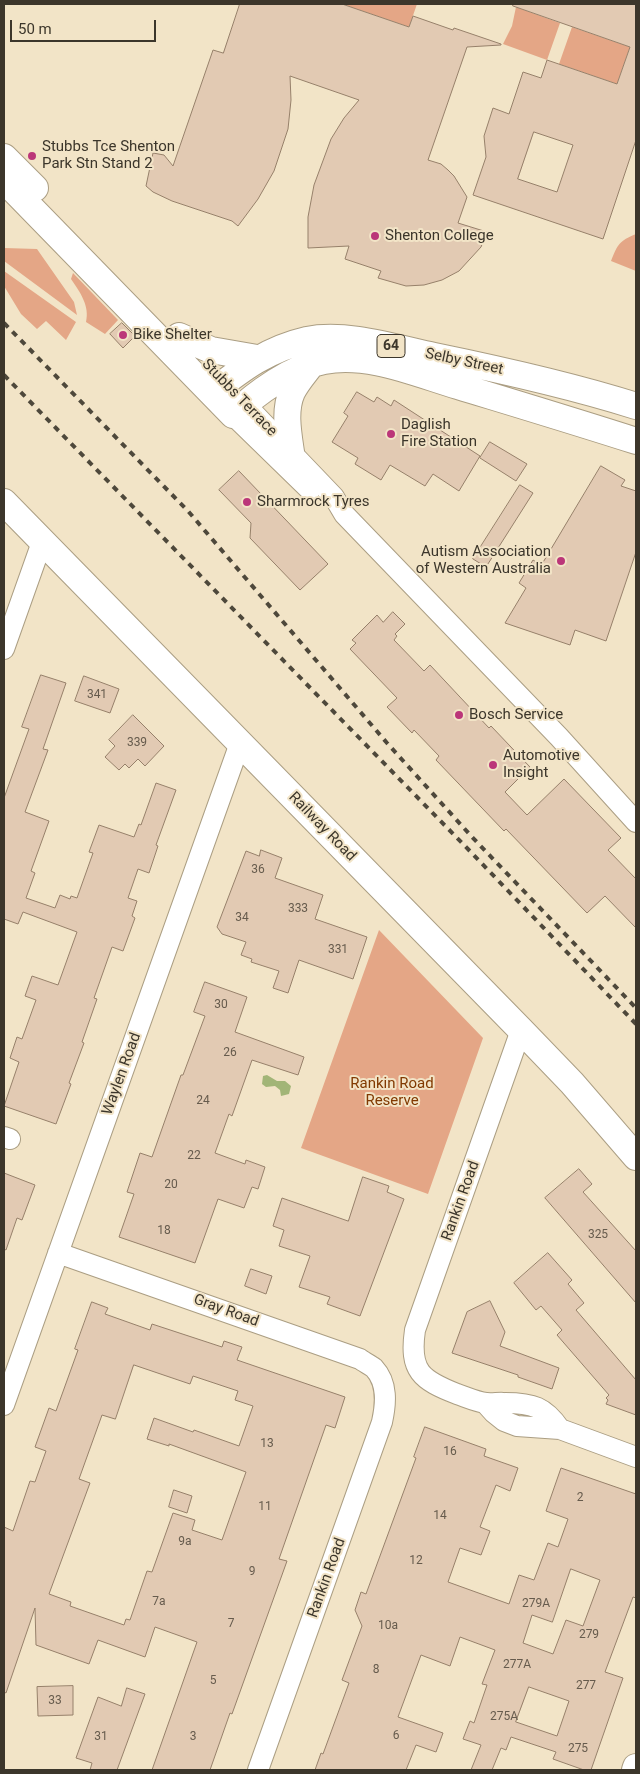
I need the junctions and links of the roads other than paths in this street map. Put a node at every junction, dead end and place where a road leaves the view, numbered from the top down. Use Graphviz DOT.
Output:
graph roads {
  1 [pos="4,157"];
  2 [pos="4,180"];
  3 [pos="179,336"];
  4 [pos="258,358"];
  5 [pos="311,365"];
  6 [pos="218,387"];
  7 [pos="631,403"];
  8 [pos="239,409"];
  9 [pos="636,441"];
  10 [pos="290,452"];
  11 [pos="4,502"];
  12 [pos="344,514"];
  13 [pos="42,542"];
  14 [pos="4,649"];
  15 [pos="240,743"];
  16 [pos="636,822"];
  17 [pos="521,1030"];
  18 [pos="636,1157"];
  19 [pos="58,1253"];
  20 [pos="383,1384"];
  21 [pos="4,1405"];
  22 [pos="636,1457"];
  23 [pos="258,1770"];
  1 -- 3 [label="main road, Stubbs Terrace"];
  2 -- 6 [label="main road, Stubbs Terrace"];
  3 -- 4 [label="main road"];
  3 -- 6 [label="main road, Stubbs Terrace"];
  4 -- 6 [label="main road, Selby Street / 64"];
  4 -- 7 [label="main road, Selby Street / 64"];
  5 -- 8 [label="main road, Selby Street / 64"];
  5 -- 9 [label="main road, Selby Street / 64"];
  5 -- 10 [label="main road"];
  6 -- 8 [label="main road, Stubbs Terrace"];
  8 -- 10 [label="street, Stubbs Terrace"];
  8 -- 12 [label="street, Stubbs Terrace"];
  10 -- 12 [label="street, Stubbs Terrace"];
  11 -- 13 [label="main road, Railway Road"];
  12 -- 16 [label="street, Stubbs Terrace"];
  13 -- 14 [label="street"];
  13 -- 15 [label="main road, Railway Road"];
  15 -- 17 [label="main road, Railway Road"];
  15 -- 19 [label="street, Waylen Road"];
  17 -- 18 [label="main road, Railway Road"];
  17 -- 22 [label="street, Rankin Road"];
  19 -- 20 [label="street, Gray Road"];
  19 -- 21 [label="street, Waylen Road"];
  20 -- 23 [label="street, Rankin Road"];
}
